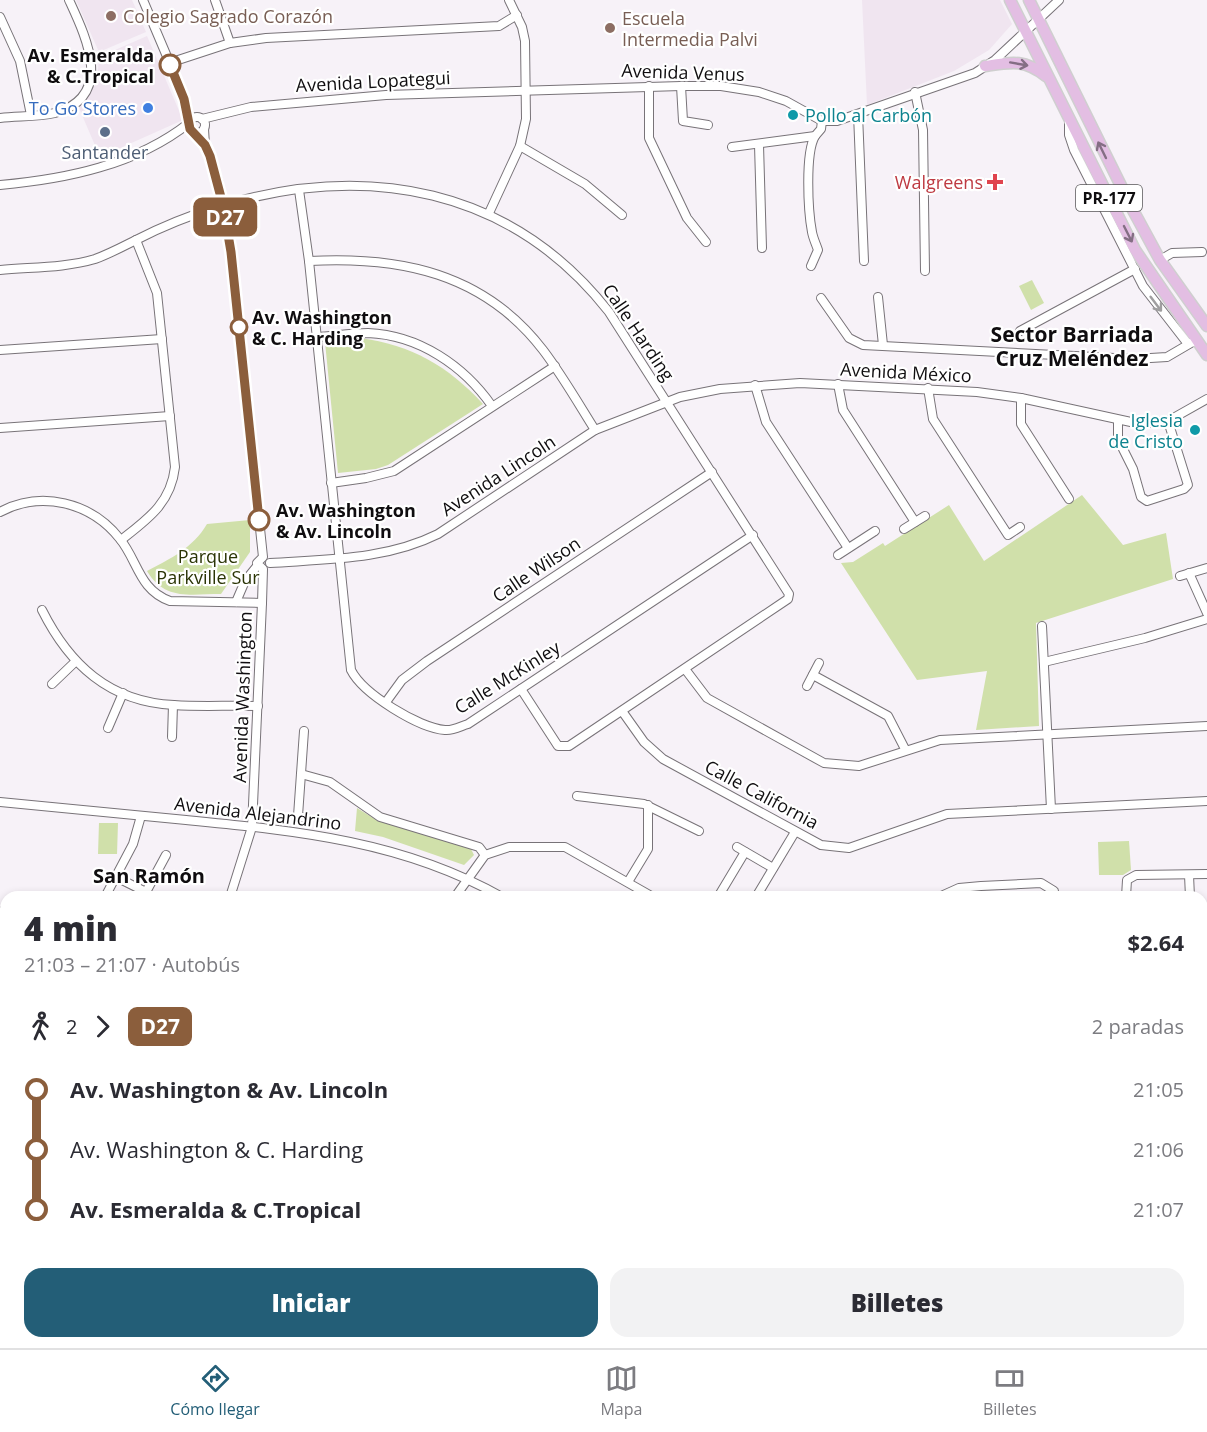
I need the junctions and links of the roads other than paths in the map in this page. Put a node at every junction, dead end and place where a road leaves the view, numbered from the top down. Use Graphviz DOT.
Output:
graph roads {
  1 [pos="69,0"];
  2 [pos="143,0"];
  3 [pos="215,0"];
  4 [pos="509,0"];
  5 [pos="1011,0"];
  6 [pos="1029,0"];
  7 [pos="1059,0"];
  8 [pos="517,15"];
  9 [pos="1039,20"];
  10 [pos="1,21"];
  11 [pos="1026,32"];
  12 [pos="230,43"];
  13 [pos="169,63"];
  14 [pos="985,66"];
  15 [pos="1049,78"];
  16 [pos="649,86"];
  17 [pos="681,86"];
  18 [pos="526,90"];
  19 [pos="915,92"];
  20 [pos="858,114"];
  21 [pos="31,115"];
  22 [pos="0,118"];
  23 [pos="1069,120"];
  24 [pos="822,121"];
  25 [pos="197,125"];
  26 [pos="708,125"];
  27 [pos="815,136"];
  28 [pos="759,145"];
  29 [pos="520,146"];
  30 [pos="732,147"];
  31 [pos="0,185"];
  32 [pos="299,190"];
  33 [pos="223,205"];
  34 [pos="489,213"];
  35 [pos="622,215"];
  36 [pos="136,240"];
  37 [pos="706,242"];
  38 [pos="762,248"];
  39 [pos="1202,252"];
  40 [pos="1160,260"];
  41 [pos="309,261"];
  42 [pos="864,261"];
  43 [pos="811,267"];
  44 [pos="1134,269"];
  45 [pos="0,270"];
  46 [pos="925,270"];
  47 [pos="878,297"];
  48 [pos="821,298"];
  49 [pos="1207,326"];
  50 [pos="1020,331"];
  51 [pos="316,338"];
  52 [pos="162,339"];
  53 [pos="1192,342"];
  54 [pos="883,345"];
  55 [pos="0,350"];
  56 [pos="1207,355"];
  57 [pos="555,366"];
  58 [pos="838,384"];
  59 [pos="755,385"];
  60 [pos="928,388"];
  61 [pos="1021,398"];
  62 [pos="1207,399"];
  63 [pos="667,402"];
  64 [pos="492,406"];
  65 [pos="170,416"];
  66 [pos="1118,421"];
  67 [pos="1168,421"];
  68 [pos="0,428"];
  69 [pos="595,430"];
  70 [pos="712,472"];
  71 [pos="331,483"];
  72 [pos="1069,499"];
  73 [pos="0,512"];
  74 [pos="924,516"];
  75 [pos="915,522"];
  76 [pos="1020,527"];
  77 [pos="904,529"];
  78 [pos="875,531"];
  79 [pos="753,535"];
  80 [pos="121,540"];
  81 [pos="848,548"];
  82 [pos="838,555"];
  83 [pos="263,557"];
  84 [pos="338,559"];
  85 [pos="270,563"];
  86 [pos="260,567"];
  87 [pos="1207,568"];
  88 [pos="236,602"];
  89 [pos="262,603"];
  90 [pos="42,610"];
  91 [pos="1207,613"];
  92 [pos="1207,619"];
  93 [pos="1042,626"];
  94 [pos="75,662"];
  95 [pos="1044,662"];
  96 [pos="819,663"];
  97 [pos="685,669"];
  98 [pos="813,675"];
  99 [pos="52,684"];
  100 [pos="807,686"];
  101 [pos="521,689"];
  102 [pos="123,693"];
  103 [pos="386,702"];
  104 [pos="173,705"];
  105 [pos="258,706"];
  106 [pos="622,711"];
  107 [pos="1207,726"];
  108 [pos="108,728"];
  109 [pos="304,731"];
  110 [pos="1048,734"];
  111 [pos="172,737"];
  112 [pos="905,749"];
  113 [pos="301,774"];
  114 [pos="578,796"];
  115 [pos="1207,801"];
  116 [pos="0,802"];
  117 [pos="648,805"];
  118 [pos="1051,808"];
  119 [pos="141,816"];
  120 [pos="306,818"];
  121 [pos="252,826"];
  122 [pos="699,831"];
  123 [pos="795,832"];
  124 [pos="166,855"];
  125 [pos="485,855"];
  126 [pos="773,868"];
  127 [pos="1207,874"];
  128 [pos="1189,875"];
  129 [pos="116,877"];
  130 [pos="466,879"];
  131 [pos="628,882"];
  132 [pos="981,886"];
  133 [pos="108,891"];
  134 [pos="144,891"];
  135 [pos="147,891"];
  136 [pos="232,891"];
  137 [pos="459,891"];
  138 [pos="490,891"];
  139 [pos="643,891"];
  140 [pos="721,891"];
  141 [pos="760,891"];
  142 [pos="953,891"];
  143 [pos="981,891"];
  144 [pos="1054,891"];
  145 [pos="1126,891"];
  146 [pos="1190,891"];
  1 -- 21 [label="street"];
  2 -- 13 [label="street"];
  3 -- 12 [label="street"];
  4 -- 8 [label="street"];
  5 -- 11 [label="main road, PR-177"];
  6 -- 9 [label="main road, PR-177"];
  7 -- 9 [label="street"];
  8 -- 12 [label="street"];
  8 -- 18 [label="street"];
  9 -- 11 [label="street"];
  40 -- 9 [label="main road, PR-177, one-way"];
  10 -- 21 [label="street"];
  11 -- 14 [label="street"];
  11 -- 15 [label="main road, PR-177"];
  12 -- 13 [label="street"];
  13 -- 25 [label="street"];
  14 -- 15 [label="main road, one-way"];
  14 -- 19 [label="street"];
  15 -- 23 [label="main road, PR-177"];
  16 -- 17 [label="street, Avenida Venus"];
  16 -- 18 [label="street, Avenida Venus"];
  16 -- 37 [label="street"];
  17 -- 24 [label="street, Avenida Venus"];
  17 -- 26 [label="street"];
  18 -- 25 [label="street, Avenida Lopategui"];
  18 -- 29 [label="street"];
  19 -- 20 [label="street"];
  19 -- 46 [label="street"];
  20 -- 24 [label="street"];
  20 -- 42 [label="street"];
  21 -- 22 [label="street"];
  23 -- 44 [label="street"];
  23 -- 53 [label="main road, PR-177, one-way"];
  24 -- 27 [label="street"];
  25 -- 31 [label="street, Avenida Lopategui"];
  25 -- 33 [label="street"];
  27 -- 28 [label="street"];
  27 -- 43 [label="street"];
  28 -- 30 [label="street"];
  28 -- 38 [label="street"];
  29 -- 34 [label="street"];
  29 -- 35 [label="street"];
  32 -- 33 [label="street, Calle Harding"];
  32 -- 34 [label="street, Calle Harding"];
  32 -- 41 [label="street, Calle McKinley"];
  33 -- 36 [label="street, Calle Harding"];
  33 -- 83 [label="street"];
  34 -- 63 [label="street, Calle Harding"];
  36 -- 45 [label="street, Calle Harding"];
  36 -- 52 [label="street"];
  39 -- 40 [label="street"];
  40 -- 49 [label="main road, PR-177"];
  41 -- 51 [label="street, Calle McKinley"];
  41 -- 57 [label="street"];
  44 -- 50 [label="street"];
  44 -- 53 [label="street, one-way"];
  47 -- 54 [label="street"];
  48 -- 54 [label="street"];
  51 -- 64 [label="street"];
  51 -- 71 [label="street, Calle McKinley"];
  52 -- 55 [label="street"];
  52 -- 65 [label="street"];
  53 -- 54 [label="street"];
  53 -- 56 [label="main road, PR-177"];
  57 -- 64 [label="street"];
  57 -- 69 [label="street"];
  58 -- 59 [label="street, Avenida México"];
  58 -- 60 [label="street, Avenida México"];
  58 -- 75 [label="street"];
  59 -- 63 [label="street, Avenida México"];
  59 -- 81 [label="street"];
  60 -- 61 [label="street, Avenida México"];
  60 -- 76 [label="street"];
  61 -- 66 [label="street, Avenida México"];
  61 -- 72 [label="street"];
  62 -- 67 [label="street, Avenida México"];
  63 -- 69 [label="street, Avenida Lincoln"];
  63 -- 70 [label="street, Calle Harding"];
  64 -- 71 [label="street"];
  65 -- 68 [label="street"];
  65 -- 80 [label="street"];
  66 -- 67 [label="street, Avenida México"];
  66 -- 67 [label="street"];
  69 -- 84 [label="street, Avenida Lincoln"];
  70 -- 79 [label="street, Calle Harding"];
  70 -- 103 [label="street, Calle Wilson"];
  71 -- 84 [label="street, Calle McKinley"];
  73 -- 80 [label="street"];
  74 -- 75 [label="street"];
  75 -- 77 [label="street"];
  78 -- 81 [label="street"];
  79 -- 97 [label="street, Calle Harding"];
  79 -- 101 [label="street, Calle McKinley"];
  80 -- 88 [label="street"];
  81 -- 82 [label="street"];
  83 -- 85 [label="street"];
  83 -- 86 [label="street"];
  84 -- 85 [label="street, Avenida Lincoln"];
  84 -- 103 [label="street, Calle McKinley"];
  85 -- 86 [label="street"];
  86 -- 88 [label="street"];
  86 -- 89 [label="street, Avenida Washington"];
  87 -- 91 [label="street"];
  88 -- 89 [label="street"];
  89 -- 105 [label="street, Avenida Washington"];
  90 -- 94 [label="street"];
  92 -- 95 [label="street"];
  93 -- 95 [label="street"];
  94 -- 99 [label="street"];
  94 -- 102 [label="street"];
  95 -- 110 [label="street"];
  96 -- 98 [label="street"];
  97 -- 106 [label="street"];
  97 -- 112 [label="street"];
  98 -- 100 [label="street"];
  98 -- 112 [label="street"];
  101 -- 103 [label="street, Calle McKinley"];
  101 -- 106 [label="street"];
  102 -- 104 [label="street"];
  102 -- 108 [label="street"];
  104 -- 105 [label="street"];
  104 -- 111 [label="street"];
  105 -- 121 [label="street, Avenida Washington"];
  106 -- 123 [label="street, Calle California"];
  107 -- 110 [label="street"];
  109 -- 113 [label="street"];
  110 -- 112 [label="street"];
  110 -- 118 [label="street"];
  113 -- 120 [label="street"];
  113 -- 125 [label="street"];
  114 -- 117 [label="street"];
  115 -- 118 [label="street, Calle California"];
  116 -- 119 [label="street, Avenida Alejandrino"];
  117 -- 122 [label="street"];
  117 -- 131 [label="street"];
  118 -- 123 [label="street, Calle California"];
  119 -- 121 [label="street, Avenida Alejandrino"];
  119 -- 129 [label="street"];
  121 -- 130 [label="street, Avenida Alejandrino"];
  121 -- 136 [label="street, Avenida Washington"];
  123 -- 126 [label="street"];
  124 -- 135 [label="street"];
  125 -- 130 [label="street"];
  125 -- 131 [label="street"];
  126 -- 140 [label="street"];
  126 -- 141 [label="street"];
  127 -- 128 [label="street"];
  128 -- 145 [label="street"];
  128 -- 146 [label="street"];
  129 -- 133 [label="street"];
  129 -- 134 [label="street"];
  130 -- 137 [label="street"];
  130 -- 138 [label="street, Avenida Alejandrino"];
  131 -- 139 [label="street"];
  132 -- 142 [label="street"];
  132 -- 143 [label="street"];
  132 -- 144 [label="street"];
}
